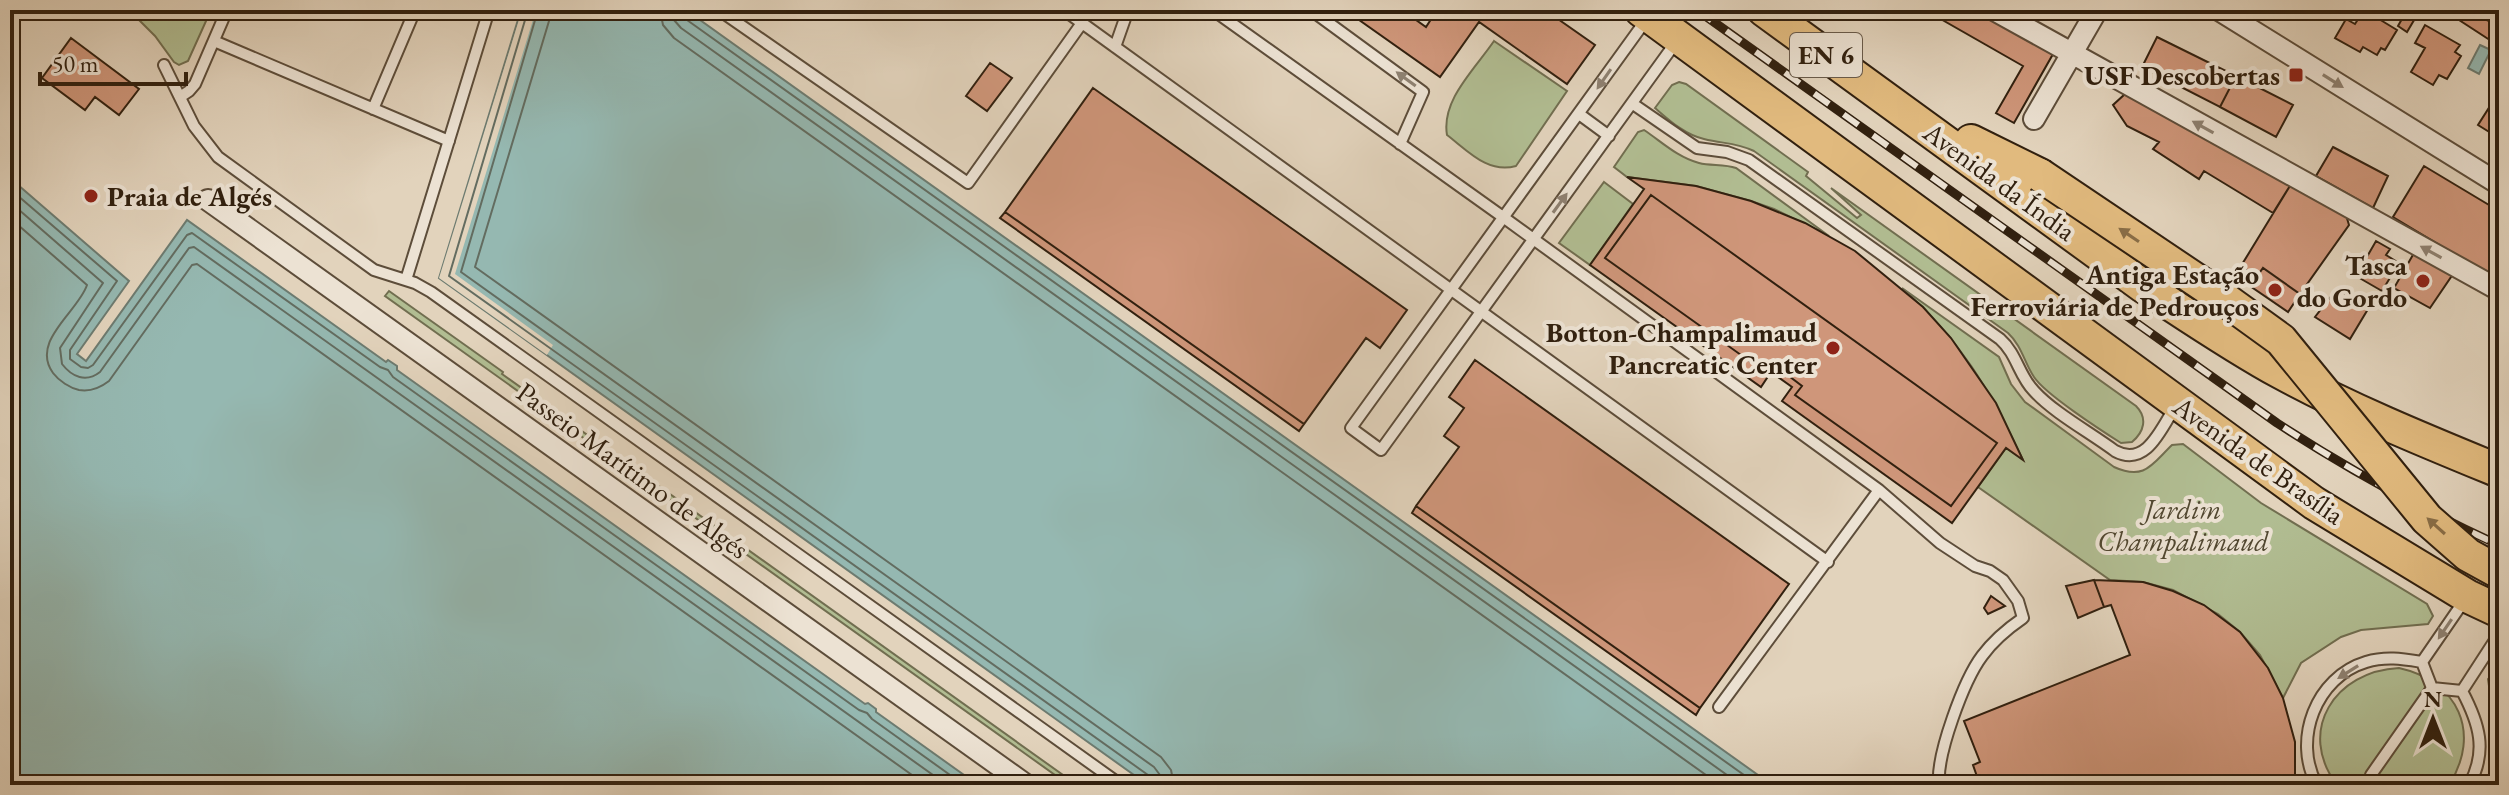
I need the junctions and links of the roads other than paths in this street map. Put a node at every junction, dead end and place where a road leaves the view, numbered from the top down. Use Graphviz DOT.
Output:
graph roads {
  1 [pos="227,10"];
  2 [pos="415,10"];
  3 [pos="489,10"];
  4 [pos="719,10"];
  5 [pos="1064,10"];
  6 [pos="1128,10"];
  7 [pos="1213,10"];
  8 [pos="1311,10"];
  9 [pos="1764,10"];
  10 [pos="1994,10"];
  11 [pos="2097,10"];
  12 [pos="2219,10"];
  13 [pos="1646,13"];
  14 [pos="1224,15"];
  15 [pos="1082,23"];
  16 [pos="1680,37"];
  17 [pos="214,41"];
  18 [pos="1115,47"];
  19 [pos="2071,54"];
  20 [pos="164,65"];
  21 [pos="180,97"];
  22 [pos="1888,99"];
  23 [pos="1633,104"];
  24 [pos="373,109"];
  25 [pos="1579,114"];
  26 [pos="2034,119"];
  27 [pos="1609,136"];
  28 [pos="449,141"];
  29 [pos="1400,144"];
  30 [pos="2499,184"];
  31 [pos="208,200"];
  32 [pos="1503,217"];
  33 [pos="1534,239"];
  34 [pos="406,280"];
  35 [pos="1451,290"];
  36 [pos="2499,290"];
  37 [pos="1481,311"];
  38 [pos="2178,403"];
  39 [pos="2499,471"];
  40 [pos="1879,490"];
  41 [pos="1828,562"];
  42 [pos="2499,572"];
  43 [pos="2467,596"];
  44 [pos="2499,611"];
  45 [pos="2499,634"];
  46 [pos="2422,662"];
  47 [pos="2432,688"];
  48 [pos="2462,691"];
  49 [pos="1719,707"];
  50 [pos="2371,775"];
  51 [pos="1026,785"];
  52 [pos="1121,785"];
  53 [pos="1939,785"];
  54 [pos="2317,785"];
  55 [pos="2469,785"];
  1 -- 17 [label="lane"];
  2 -- 24 [label="lane"];
  3 -- 28 [label="lane"];
  4 -- 15 [label="lane"];
  5 -- 15 [label="lane"];
  6 -- 18 [label="lane"];
  7 -- 14 [label="lane"];
  29 -- 8 [label="lane, one-way"];
  9 -- 22 [label="main road, Avenida da Índia / EN 6"];
  10 -- 19 [label="street"];
  11 -- 19 [label="street"];
  12 -- 30 [label="street, one-way"];
  13 -- 16 [label="main road, Avenida de Brasília"];
  13 -- 25 [label="lane, one-way"];
  14 -- 29 [label="lane"];
  15 -- 18 [label="lane"];
  16 -- 23 [label="lane"];
  16 -- 38 [label="main road, Avenida de Brasília"];
  17 -- 21 [label="lane"];
  17 -- 24 [label="lane"];
  18 -- 35 [label="lane"];
  19 -- 26 [label="street"];
  36 -- 19 [label="street, one-way"];
  20 -- 21 [label="lane"];
  21 -- 34 [label="lane"];
  22 -- 39 [label="main road, Avenida da Índia / EN 6"];
  42 -- 22 [label="main road, one-way, bridge"];
  23 -- 27 [label="lane"];
  23 -- 38 [label="lane"];
  24 -- 28 [label="lane"];
  25 -- 27 [label="lane"];
  25 -- 32 [label="lane"];
  33 -- 27 [label="lane, one-way"];
  28 -- 34 [label="lane"];
  29 -- 32 [label="lane"];
  31 -- 51 [label="street, Passeio Marítimo de Algés"];
  32 -- 33 [label="lane"];
  32 -- 35 [label="lane"];
  33 -- 37 [label="lane"];
  33 -- 40 [label="lane"];
  34 -- 52 [label="lane"];
  35 -- 37 [label="lane"];
  35 -- 37 [label="lane"];
  37 -- 41 [label="lane"];
  38 -- 43 [label="main road, Avenida de Brasília"];
  40 -- 41 [label="lane"];
  40 -- 53 [label="lane"];
  41 -- 49 [label="lane"];
  43 -- 44 [label="main road, Avenida de Brasília"];
  43 -- 46 [label="lane, one-way"];
  45 -- 48 [label="lane"];
  46 -- 47 [label="lane"];
  46 -- 54 [label="lane, one-way"];
  47 -- 48 [label="lane"];
  47 -- 50 [label="lane"];
  48 -- 55 [label="lane"];
}
